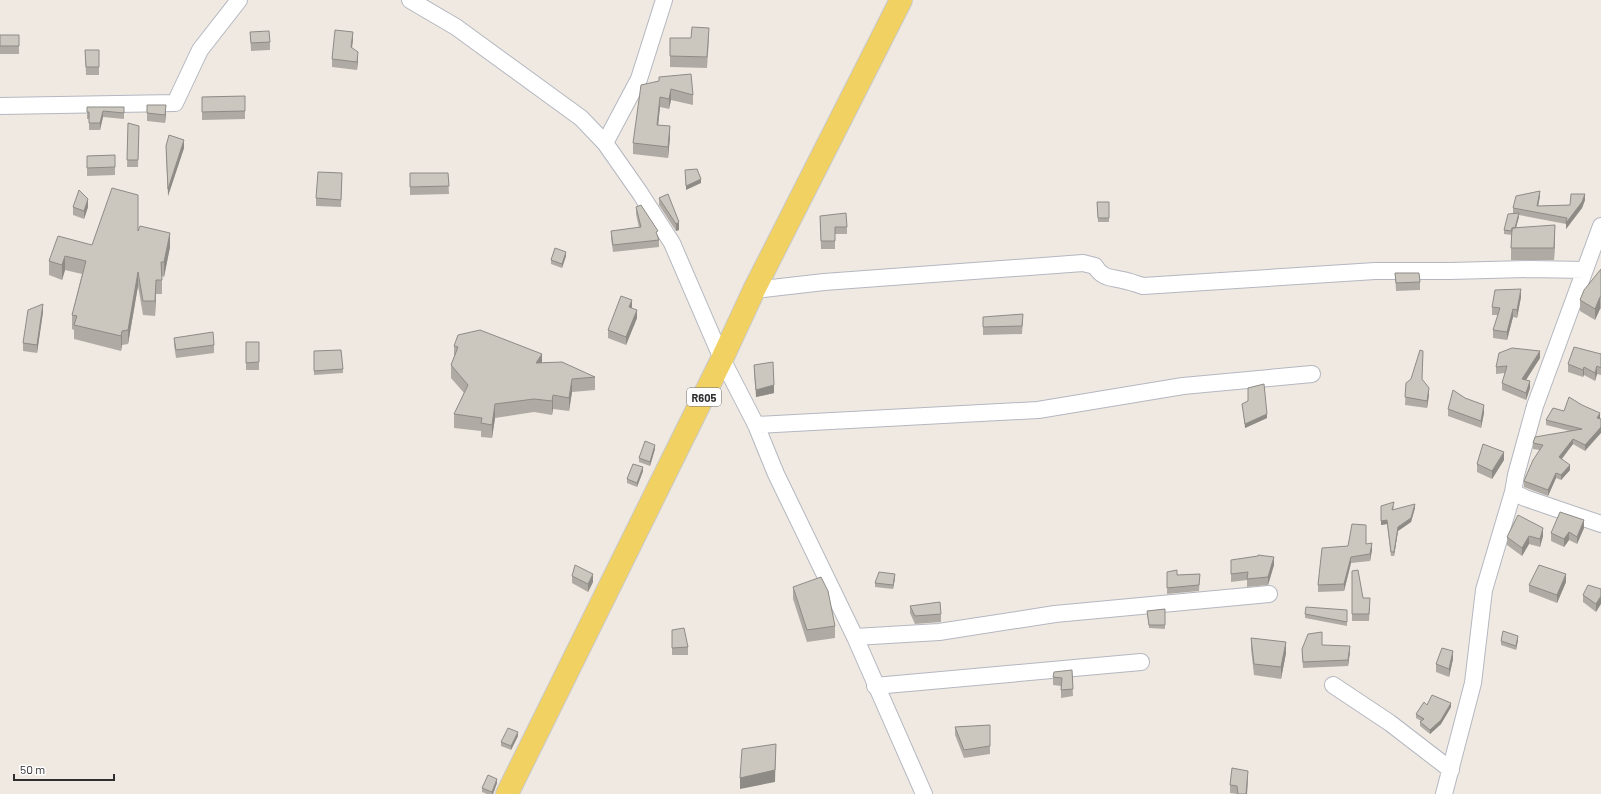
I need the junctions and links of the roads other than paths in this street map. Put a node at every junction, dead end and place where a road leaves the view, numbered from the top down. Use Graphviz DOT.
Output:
graph roads {
  1 [pos="239,0"];
  2 [pos="410,0"];
  3 [pos="664,0"];
  4 [pos="901,0"];
  5 [pos="0,106"];
  6 [pos="604,143"];
  7 [pos="1601,226"];
  8 [pos="1585,270"];
  9 [pos="754,290"];
  10 [pos="722,359"];
  11 [pos="1312,374"];
  12 [pos="756,425"];
  13 [pos="1513,492"];
  14 [pos="1601,524"];
  15 [pos="1269,594"];
  16 [pos="855,637"];
  17 [pos="1141,662"];
  18 [pos="1333,685"];
  19 [pos="875,686"];
  20 [pos="1451,770"];
  21 [pos="507,794"];
  22 [pos="924,794"];
  23 [pos="1444,794"];
  1 -- 5 [label="street"];
  2 -- 6 [label="street"];
  3 -- 6 [label="street"];
  4 -- 9 [label="main road, R605"];
  6 -- 10 [label="street"];
  7 -- 8 [label="street"];
  8 -- 9 [label="street"];
  8 -- 13 [label="street"];
  9 -- 10 [label="main road, R605"];
  10 -- 12 [label="street"];
  10 -- 21 [label="main road, R605"];
  11 -- 12 [label="street"];
  12 -- 16 [label="street"];
  13 -- 14 [label="street"];
  13 -- 20 [label="street"];
  15 -- 16 [label="street"];
  16 -- 19 [label="street"];
  17 -- 19 [label="street"];
  18 -- 20 [label="street"];
  19 -- 22 [label="street"];
  20 -- 23 [label="street"];
}
